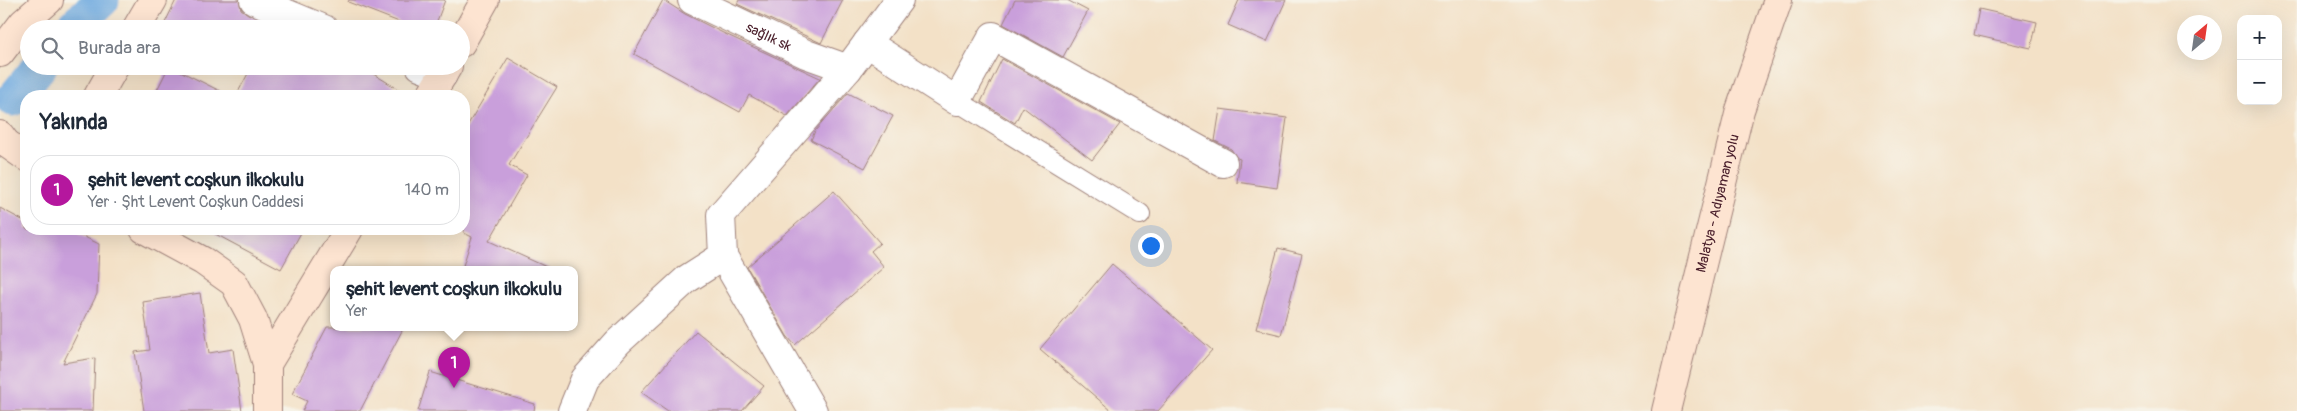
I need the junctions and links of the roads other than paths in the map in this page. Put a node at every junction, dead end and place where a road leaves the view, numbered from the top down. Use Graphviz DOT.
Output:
graph roads {
  1 [pos="49,0"];
  2 [pos="152,0"];
  3 [pos="254,0"];
  4 [pos="486,0"];
  5 [pos="692,0"];
  6 [pos="899,0"];
  7 [pos="1778,0"];
  8 [pos="26,20"];
  9 [pos="141,20"];
  10 [pos="302,20"];
  11 [pos="20,27"];
  12 [pos="470,28"];
  13 [pos="867,43"];
  14 [pos="0,53"];
  15 [pos="848,69"];
  16 [pos="110,75"];
  17 [pos="101,90"];
  18 [pos="957,101"];
  19 [pos="0,134"];
  20 [pos="20,153"];
  21 [pos="1223,163"];
  22 [pos="1140,214"];
  23 [pos="155,235"];
  24 [pos="345,235"];
  25 [pos="723,256"];
  26 [pos="266,364"];
  27 [pos="267,411"];
  28 [pos="572,411"];
  29 [pos="813,411"];
  30 [pos="1666,411"];
  1 -- 8 [label="main road"];
  2 -- 9 [label="main road"];
  3 -- 10 [label="street"];
  4 -- 12 [label="main road"];
  5 -- 15 [label="street, sağlık sk"];
  6 -- 13 [label="street"];
  7 -- 30 [label="main road, Malatya - Adıyaman yolu"];
  11 -- 14 [label="main road"];
  13 -- 15 [label="street"];
  13 -- 18 [label="street"];
  15 -- 25 [label="street"];
  16 -- 17 [label="main road"];
  18 -- 21 [label="street"];
  18 -- 22 [label="lane"];
  19 -- 20 [label="main road"];
  23 -- 26 [label="main road"];
  24 -- 26 [label="main road"];
  25 -- 28 [label="street"];
  25 -- 29 [label="street"];
  26 -- 27 [label="main road"];
}
